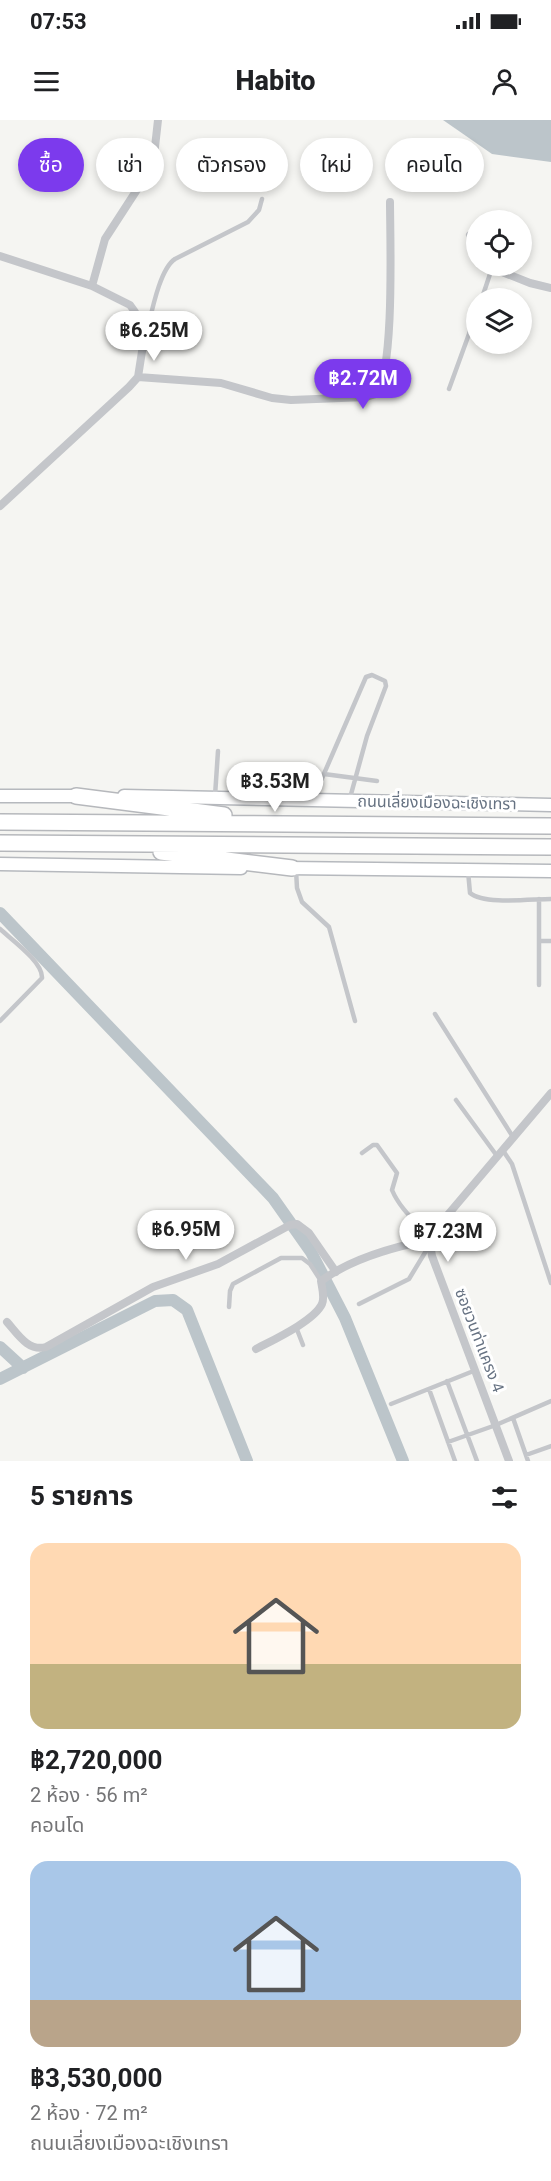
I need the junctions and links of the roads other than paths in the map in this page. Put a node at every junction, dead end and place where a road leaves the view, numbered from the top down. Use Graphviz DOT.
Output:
graph roads {
  1 [pos="158,120"];
  2 [pos="262,199"];
  3 [pos="390,202"];
  4 [pos="0,256"];
  5 [pos="513,276"];
  6 [pos="92,286"];
  7 [pos="551,288"];
  8 [pos="466,342"];
  9 [pos="143,345"];
  10 [pos="138,377"];
  11 [pos="449,389"];
  12 [pos="0,506"];
  13 [pos="218,750"];
  14 [pos="324,774"];
  15 [pos="354,779"];
  16 [pos="377,781"];
  17 [pos="0,796"];
  18 [pos="76,796"];
  19 [pos="215,797"];
  20 [pos="313,800"];
  21 [pos="349,801"];
  22 [pos="551,805"];
  23 [pos="0,822"];
  24 [pos="292,824"];
  25 [pos="551,826"];
  26 [pos="0,843"];
  27 [pos="84,843"];
  28 [pos="551,847"];
  29 [pos="0,864"];
  30 [pos="294,868"];
  31 [pos="468,870"];
  32 [pos="551,871"];
  33 [pos="539,899"];
  34 [pos="551,899"];
  35 [pos="0,929"];
  36 [pos="539,941"];
  37 [pos="551,941"];
  38 [pos="539,985"];
  39 [pos="435,1014"];
  40 [pos="0,1021"];
  41 [pos="355,1021"];
  42 [pos="551,1093"];
  43 [pos="456,1100"];
  44 [pos="513,1137"];
  45 [pos="500,1152"];
  46 [pos="362,1153"];
  47 [pos="429,1241"];
  48 [pos="336,1272"];
  49 [pos="321,1281"];
  50 [pos="551,1283"];
  51 [pos="359,1304"];
  52 [pos="229,1307"];
  53 [pos="7,1322"];
  54 [pos="296,1327"];
  55 [pos="303,1345"];
  56 [pos="256,1348"];
  57 [pos="476,1370"];
  58 [pos="447,1382"];
  59 [pos="429,1389"];
  60 [pos="551,1401"];
  61 [pos="391,1404"];
  62 [pos="513,1418"];
  63 [pos="496,1425"];
  64 [pos="467,1436"];
  65 [pos="448,1442"];
  66 [pos="551,1446"];
  67 [pos="527,1458"];
  68 [pos="455,1461"];
  69 [pos="477,1461"];
  70 [pos="509,1461"];
  1 -- 6 [label="street"];
  2 -- 9 [label="lane"];
  3 -- 10 [label="street"];
  4 -- 6 [label="street"];
  5 -- 7 [label="street"];
  6 -- 9 [label="street"];
  8 -- 11 [label="lane"];
  9 -- 10 [label="street"];
  10 -- 12 [label="street"];
  13 -- 19 [label="lane"];
  14 -- 15 [label="lane"];
  14 -- 15 [label="lane"];
  14 -- 20 [label="lane"];
  15 -- 16 [label="lane"];
  15 -- 21 [label="lane"];
  17 -- 18 [label="main road, ถนนเลี่ยงเมืองฉะเชิงเทรา"];
  18 -- 19 [label="main road, ถนนเลี่ยงเมืองฉะเชิงเทรา"];
  18 -- 24 [label="highway"];
  19 -- 20 [label="main road, ถนนเลี่ยงเมืองฉะเชิงเทรา"];
  20 -- 21 [label="main road, ถนนเลี่ยงเมืองฉะเชิงเทรา"];
  21 -- 22 [label="main road, ถนนเลี่ยงเมืองฉะเชิงเทรา"];
  23 -- 24 [label="highway, ถนนเลี่ยงเมืองฉะเชิงเทรา"];
  24 -- 25 [label="highway, ถนนเลี่ยงเมืองฉะเชิงเทรา"];
  26 -- 27 [label="highway"];
  27 -- 28 [label="highway"];
  27 -- 30 [label="highway"];
  29 -- 30 [label="main road"];
  30 -- 31 [label="main road"];
  30 -- 41 [label="lane"];
  31 -- 32 [label="main road"];
  31 -- 33 [label="lane"];
  33 -- 34 [label="lane"];
  33 -- 36 [label="lane"];
  35 -- 40 [label="lane"];
  36 -- 37 [label="lane"];
  36 -- 38 [label="lane"];
  39 -- 44 [label="lane"];
  42 -- 44 [label="street"];
  43 -- 45 [label="lane"];
  44 -- 45 [label="street"];
  45 -- 47 [label="street"];
  45 -- 50 [label="lane"];
  46 -- 47 [label="lane"];
  47 -- 48 [label="street"];
  47 -- 51 [label="lane"];
  47 -- 57 [label="street, ซอยวนท่าแครง 4"];
  48 -- 49 [label="street"];
  48 -- 53 [label="street"];
  49 -- 52 [label="lane"];
  49 -- 54 [label="street"];
  54 -- 55 [label="lane"];
  54 -- 56 [label="street"];
  57 -- 58 [label="lane"];
  57 -- 63 [label="street, ซอยวนท่าแครง 4"];
  58 -- 59 [label="lane"];
  58 -- 64 [label="lane"];
  59 -- 61 [label="lane"];
  59 -- 65 [label="lane"];
  60 -- 62 [label="lane"];
  62 -- 63 [label="lane"];
  62 -- 67 [label="lane"];
  63 -- 64 [label="lane"];
  63 -- 70 [label="street, ซอยวนท่าแครง 4"];
  64 -- 65 [label="lane"];
  64 -- 69 [label="lane"];
  65 -- 68 [label="lane"];
  66 -- 67 [label="lane"];
}
